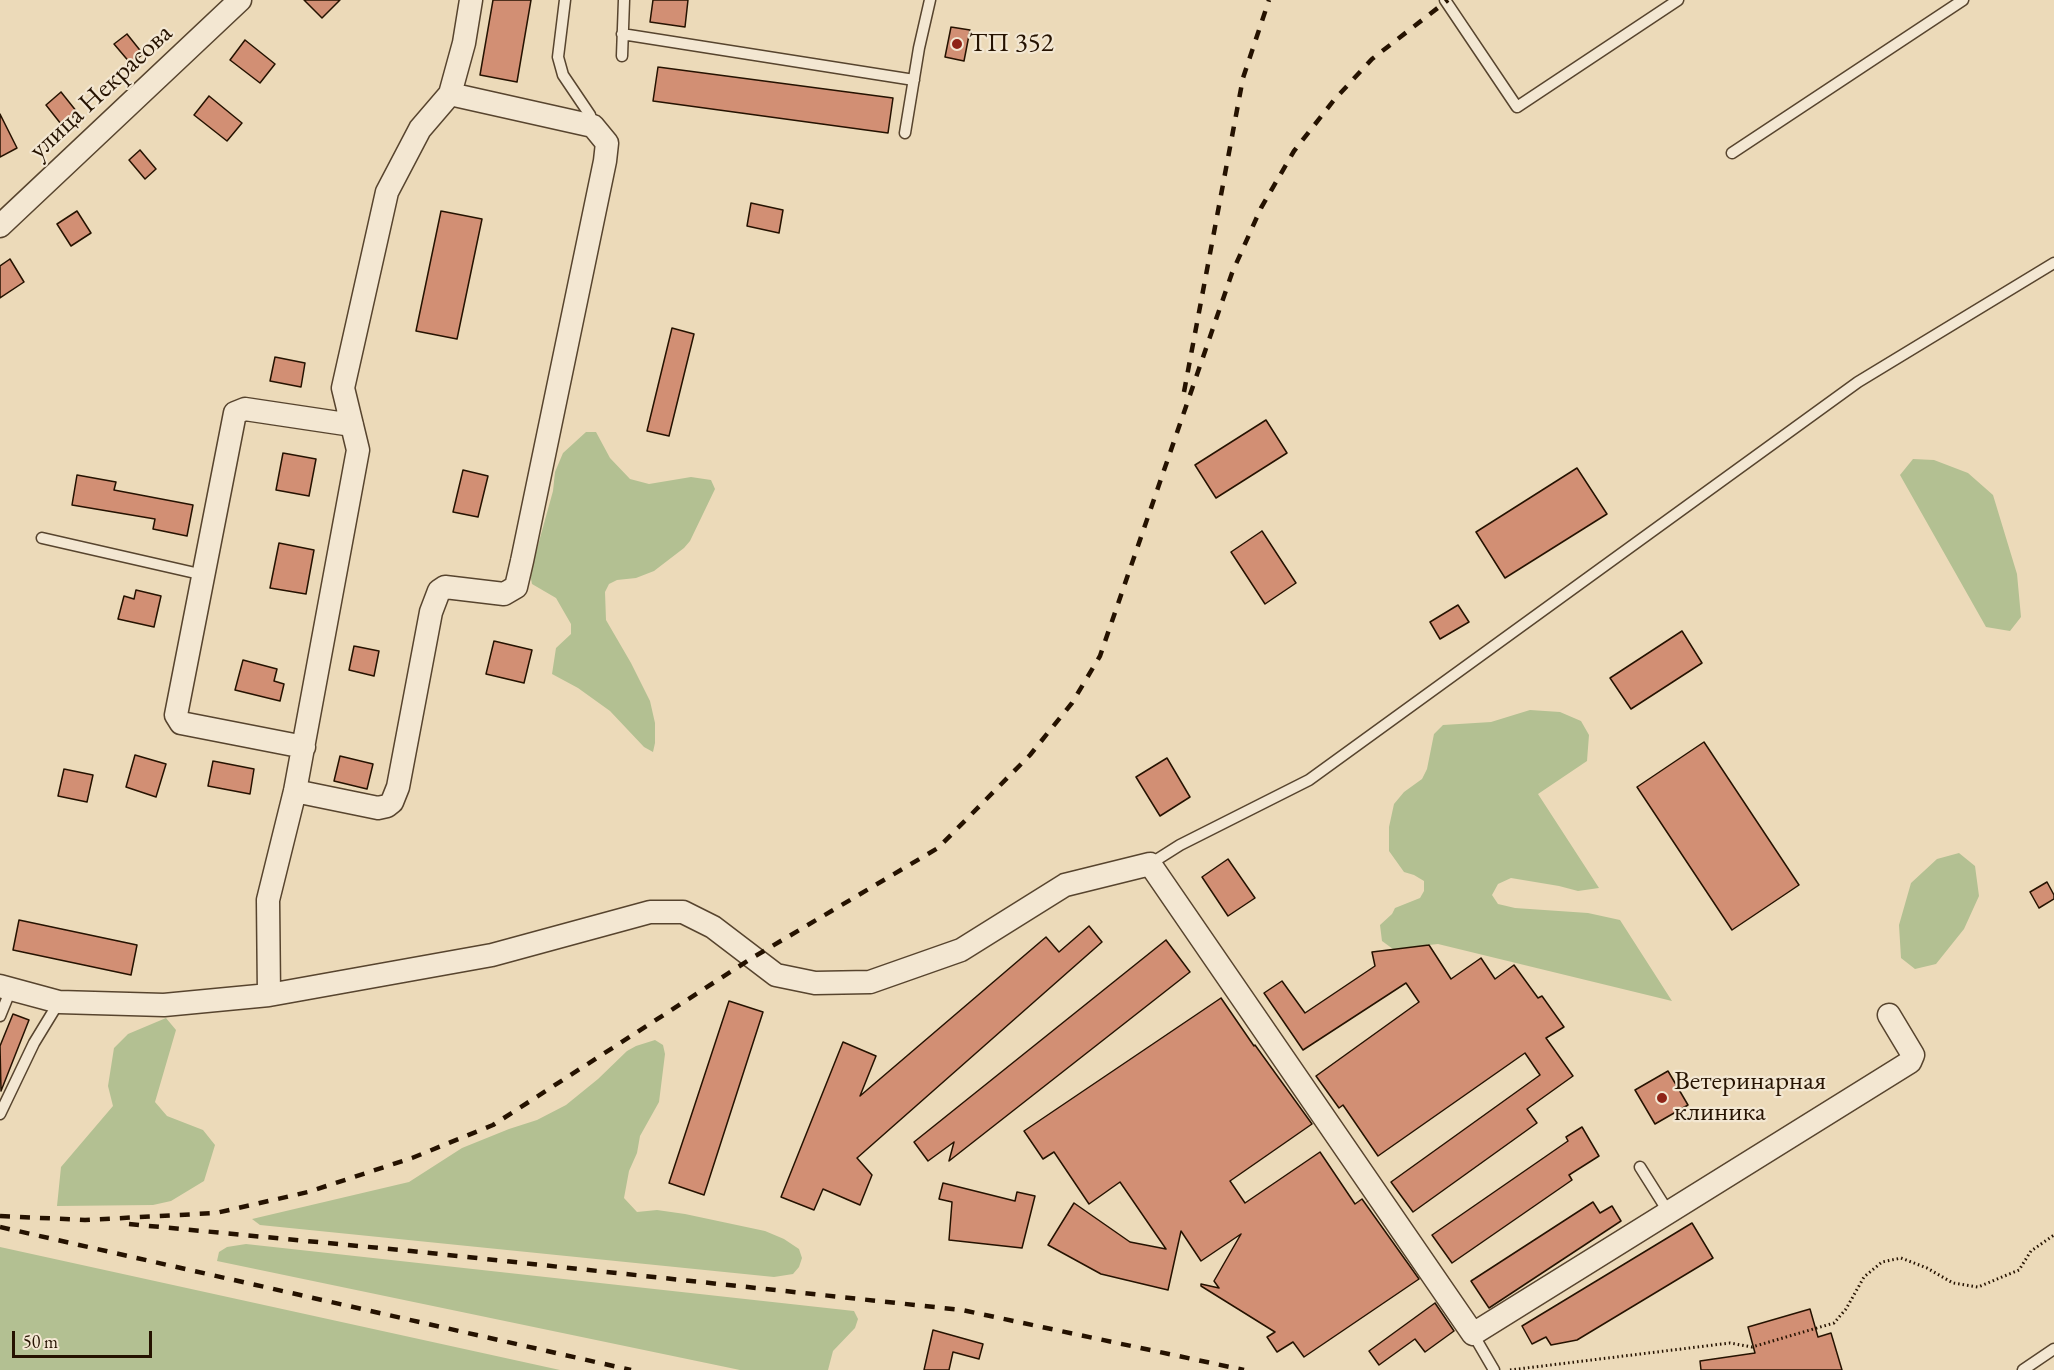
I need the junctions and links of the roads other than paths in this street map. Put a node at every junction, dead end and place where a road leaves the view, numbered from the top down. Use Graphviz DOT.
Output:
graph roads {
  1 [pos="240,0"];
  2 [pos="471,0"];
  3 [pos="566,0"];
  4 [pos="624,0"];
  5 [pos="930,0"];
  6 [pos="1445,0"];
  7 [pos="1678,0"];
  8 [pos="1963,0"];
  9 [pos="622,34"];
  10 [pos="622,56"];
  11 [pos="914,80"];
  12 [pos="450,94"];
  13 [pos="593,126"];
  14 [pos="905,133"];
  15 [pos="1732,153"];
  16 [pos="0,225"];
  17 [pos="2054,263"];
  18 [pos="352,425"];
  19 [pos="42,538"];
  20 [pos="204,575"];
  21 [pos="304,747"];
  22 [pos="295,791"];
  23 [pos="1150,864"];
  24 [pos="6,987"];
  25 [pos="269,995"];
  26 [pos="59,1002"];
  27 [pos="1889,1015"];
  28 [pos="0,1016"];
  29 [pos="0,1114"];
  30 [pos="1640,1167"];
  31 [pos="1669,1213"];
  32 [pos="1473,1334"];
  33 [pos="2054,1349"];
  34 [pos="1494,1370"];
  35 [pos="2023,1370"];
  1 -- 16 [label="street, улица Некрасова"];
  2 -- 12 [label="street"];
  3 -- 13 [label="lane"];
  4 -- 9 [label="lane"];
  5 -- 11 [label="lane"];
  6 -- 7 [label="lane"];
  8 -- 15 [label="lane"];
  9 -- 10 [label="lane"];
  9 -- 11 [label="lane"];
  11 -- 14 [label="lane"];
  12 -- 13 [label="street"];
  12 -- 18 [label="street"];
  13 -- 22 [label="street"];
  17 -- 23 [label="lane"];
  18 -- 20 [label="street"];
  18 -- 21 [label="street"];
  19 -- 20 [label="lane"];
  20 -- 21 [label="street"];
  21 -- 22 [label="street"];
  22 -- 25 [label="street"];
  23 -- 25 [label="street"];
  23 -- 32 [label="street"];
  24 -- 26 [label="street"];
  24 -- 28 [label="lane"];
  25 -- 26 [label="street"];
  26 -- 29 [label="lane"];
  27 -- 31 [label="street"];
  30 -- 31 [label="lane"];
  31 -- 32 [label="street"];
  32 -- 34 [label="lane"];
  33 -- 35 [label="lane"];
}
